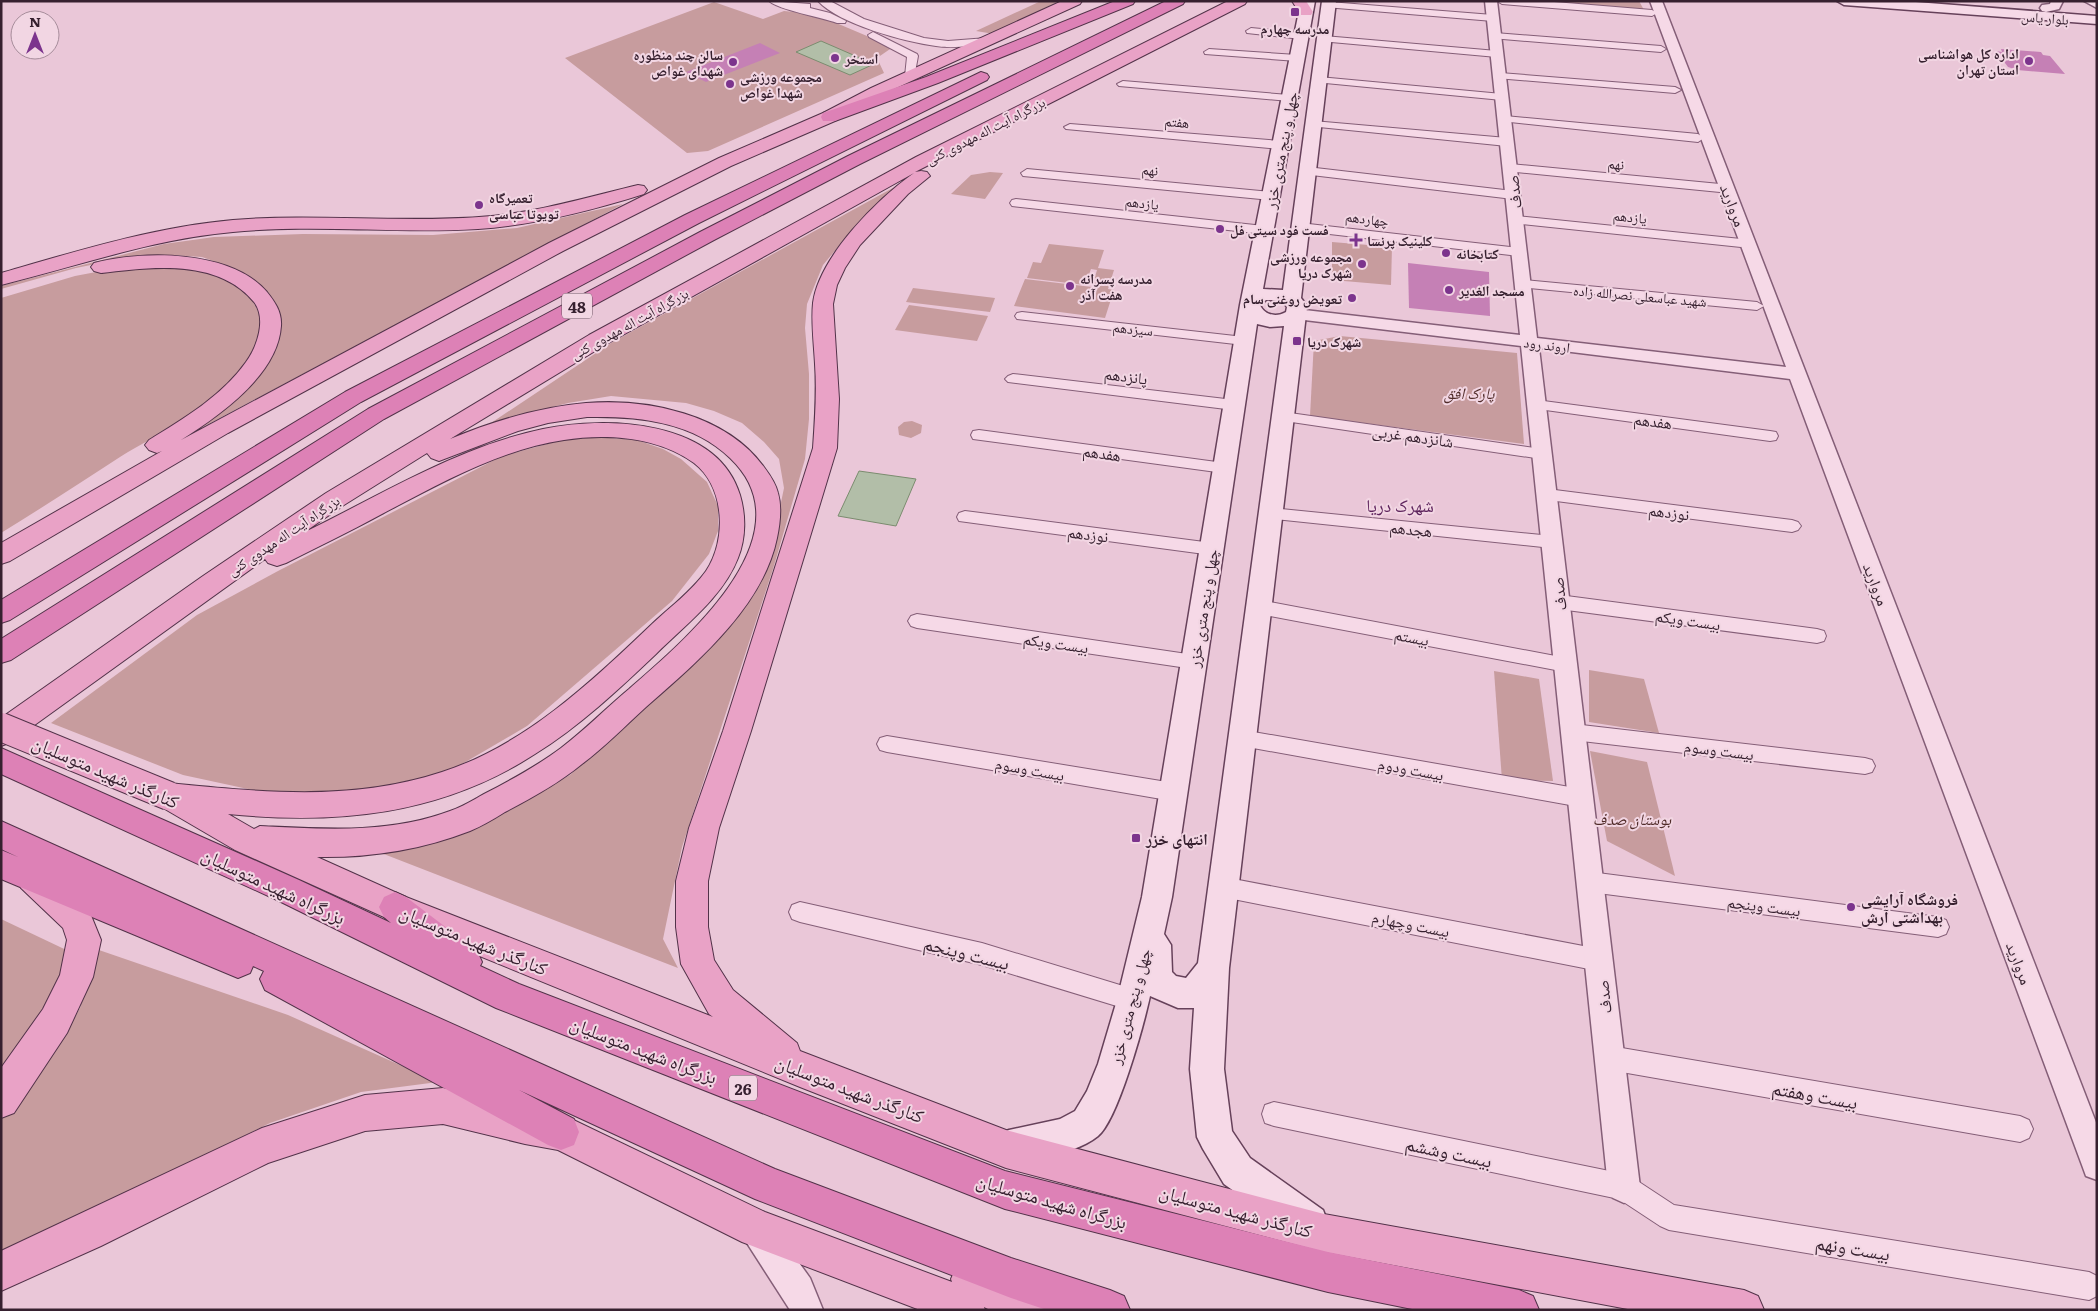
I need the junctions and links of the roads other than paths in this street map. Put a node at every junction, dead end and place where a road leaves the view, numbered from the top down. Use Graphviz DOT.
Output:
graph roads {
  1 [pos="774,1"];
  2 [pos="817,1"];
  3 [pos="823,1"];
  4 [pos="1128,1"];
  5 [pos="1138,1"];
  6 [pos="1178,1"];
  7 [pos="1240,1"];
  8 [pos="1257,1"];
  9 [pos="1851,1"];
  10 [pos="1957,1"];
  11 [pos="2090,1"];
  12 [pos="1329,3"];
  13 [pos="2059,3"];
  14 [pos="1065,4"];
  15 [pos="1656,4"];
  16 [pos="2097,4"];
  17 [pos="1304,5"];
  18 [pos="794,7"];
  19 [pos="2097,12"];
  20 [pos="2097,20"];
  21 [pos="1496,22"];
  22 [pos="1184,29"];
  23 [pos="1251,31"];
  24 [pos="1301,36"];
  25 [pos="1324,39"];
  26 [pos="987,41"];
  27 [pos="1661,49"];
  28 [pos="1209,52"];
  29 [pos="1297,58"];
  30 [pos="910,76"];
  31 [pos="1319,80"];
  32 [pos="1123,84"];
  33 [pos="1501,87"];
  34 [pos="1675,90"];
  35 [pos="1289,98"];
  36 [pos="829,117"];
  37 [pos="1504,119"];
  38 [pos="1313,124"];
  39 [pos="1070,127"];
  40 [pos="1698,138"];
  41 [pos="968,140"];
  42 [pos="1507,142"];
  43 [pos="1280,145"];
  44 [pos="725,162"];
  45 [pos="1510,168"];
  46 [pos="1307,171"];
  47 [pos="1027,173"];
  48 [pos="1720,188"];
  49 [pos="1513,195"];
  50 [pos="1271,196"];
  51 [pos="1016,203"];
  52 [pos="1516,220"];
  53 [pos="1300,227"];
  54 [pos="1264,230"];
  55 [pos="1741,243"];
  56 [pos="1519,252"];
  57 [pos="1,279"];
  58 [pos="1523,284"];
  59 [pos="1,293"];
  60 [pos="1250,305"];
  61 [pos="1757,306"];
  62 [pos="1293,307"];
  63 [pos="1022,316"];
  64 [pos="1529,334"];
  65 [pos="1244,341"];
  66 [pos="1795,366"];
  67 [pos="1013,379"];
  68 [pos="1536,405"];
  69 [pos="1234,406"];
  70 [pos="1283,417"];
  71 [pos="979,435"];
  72 [pos="1770,436"];
  73 [pos="1542,454"];
  74 [pos="1224,468"];
  75 [pos="1547,496"];
  76 [pos="335,500"];
  77 [pos="1271,514"];
  78 [pos="965,517"];
  79 [pos="1792,526"];
  80 [pos="1552,542"];
  81 [pos="1212,549"];
  82 [pos="7,551"];
  83 [pos="212,583"];
  84 [pos="1559,602"];
  85 [pos="1259,607"];
  86 [pos="1,613"];
  87 [pos="918,621"];
  88 [pos="1817,636"];
  89 [pos="1,653"];
  90 [pos="1194,662"];
  91 [pos="1566,665"];
  92 [pos="1,727"];
  93 [pos="1573,732"];
  94 [pos="1242,738"];
  95 [pos="887,744"];
  96 [pos="2,752"];
  97 [pos="1865,766"];
  98 [pos="1173,792"];
  99 [pos="169,796"];
  100 [pos="1581,798"];
  101 [pos="1,834"];
  102 [pos="246,840"];
  103 [pos="14,869"];
  104 [pos="1590,882"];
  105 [pos="1223,887"];
  106 [pos="1157,897"];
  107 [pos="395,907"];
  108 [pos="800,912"];
  109 [pos="1938,927"];
  110 [pos="1599,960"];
  111 [pos="1213,968"];
  112 [pos="508,996"];
  113 [pos="1133,1000"];
  114 [pos="1610,1058"];
  115 [pos="800,1069"];
  116 [pos="1,1100"];
  117 [pos="1274,1114"];
  118 [pos="2020,1129"];
  119 [pos="561,1132"];
  120 [pos="1006,1149"];
  121 [pos="2097,1165"];
  122 [pos="1624,1187"];
  123 [pos="839,1214"];
  124 [pos="756,1228"];
  125 [pos="1324,1233"];
  126 [pos="1,1271"];
  127 [pos="2089,1286"];
  128 [pos="808,1310"];
  129 [pos="965,1310"];
  130 [pos="1033,1310"];
  131 [pos="1110,1310"];
  132 [pos="1519,1310"];
  133 [pos="1744,1310"];
  1 -- 18 [label="street"];
  2 -- 18 [label="street"];
  3 -- 26 [label="street"];
  4 -- 36 [label="highway"];
  5 -- 86 [label="highway, 48"];
  6 -- 89 [label="highway, بزرگراه آیت اله مهدوی کنی / 48"];
  7 -- 22 [label="main road, بزرگراه آیت اله مهدوی کنی"];
  8 -- 22 [label="main road"];
  9 -- 20 [label="main road, بلوار یاس"];
  10 -- 13 [label="main road, بلوار یاس"];
  11 -- 16 [label="street"];
  12 -- 21 [label="street"];
  12 -- 25 [label="main road, چهل و پنج متری خزر"];
  13 -- 19 [label="main road, بلوار یاس"];
  14 -- 26 [label="main road"];
  15 -- 21 [label="street"];
  15 -- 66 [label="street, مروارید"];
  17 -- 24 [label="main road, چهل و پنج متری خزر"];
  18 -- 30 [label="street"];
  21 -- 25 [label="street"];
  21 -- 27 [label="street"];
  21 -- 33 [label="street, صدف"];
  22 -- 41 [label="main road, بزرگراه آیت اله مهدوی کنی"];
  23 -- 24 [label="street"];
  24 -- 29 [label="main road, چهل و پنج متری خزر"];
  25 -- 31 [label="main road, چهل و پنج متری خزر"];
  26 -- 30 [label="main road"];
  28 -- 29 [label="street"];
  29 -- 35 [label="main road, چهل و پنج متری خزر"];
  30 -- 36 [label="main road"];
  31 -- 33 [label="street"];
  31 -- 38 [label="main road, چهل و پنج متری خزر"];
  32 -- 35 [label="street"];
  33 -- 34 [label="street"];
  33 -- 37 [label="street, صدف"];
  35 -- 43 [label="main road, چهل و پنج متری خزر"];
  36 -- 44 [label="main road"];
  37 -- 40 [label="street"];
  37 -- 42 [label="street, صدف"];
  38 -- 42 [label="street"];
  38 -- 46 [label="main road, چهل و پنج متری خزر"];
  39 -- 43 [label="street, هفتم"];
  41 -- 76 [label="main road, بزرگراه آیت اله مهدوی کنی"];
  41 -- 115 [label="main road"];
  42 -- 45 [label="street, صدف"];
  43 -- 50 [label="main road, چهل و پنج متری خزر"];
  44 -- 57 [label="main road"];
  44 -- 82 [label="main road"];
  45 -- 48 [label="street, نهم"];
  45 -- 49 [label="street, صدف"];
  46 -- 49 [label="street"];
  46 -- 53 [label="main road, چهل و پنج متری خزر"];
  47 -- 50 [label="street, نهم"];
  49 -- 52 [label="street, صدف"];
  50 -- 54 [label="main road, چهل و پنج متری خزر"];
  51 -- 54 [label="street, یازدهم"];
  52 -- 55 [label="street, یازدهم"];
  52 -- 56 [label="street, صدف"];
  53 -- 56 [label="street, چهاردهم"];
  53 -- 62 [label="main road, چهل و پنج متری خزر"];
  54 -- 60 [label="main road, چهل و پنج متری خزر"];
  56 -- 58 [label="street, صدف"];
  58 -- 61 [label="street, شهید عباسعلی نصرالله زاده"];
  58 -- 64 [label="street, صدف"];
  59 -- 82 [label="main road"];
  60 -- 62 [label="main road"];
  60 -- 62 [label="main road"];
  60 -- 65 [label="main road, چهل و پنج متری خزر"];
  62 -- 64 [label="street, اروند رود"];
  62 -- 70 [label="main road, چهل و پنج متری خزر"];
  63 -- 65 [label="street, سیزدهم"];
  64 -- 66 [label="street, اروند رود"];
  64 -- 68 [label="street, صدف"];
  65 -- 69 [label="main road, چهل و پنج متری خزر"];
  66 -- 121 [label="street, مروارید"];
  67 -- 69 [label="street, پانزدهم"];
  68 -- 72 [label="street, هفدهم"];
  68 -- 73 [label="street, صدف"];
  69 -- 74 [label="main road, چهل و پنج متری خزر"];
  70 -- 73 [label="street, شانزدهم غربی"];
  70 -- 77 [label="main road, چهل و پنج متری خزر"];
  71 -- 74 [label="street, هفدهم"];
  73 -- 75 [label="street, صدف"];
  74 -- 81 [label="main road, چهل و پنج متری خزر"];
  75 -- 79 [label="street, نوزدهم"];
  75 -- 80 [label="street, صدف"];
  76 -- 83 [label="main road, بزرگراه آیت اله مهدوی کنی"];
  76 -- 102 [label="main road"];
  77 -- 80 [label="street, هجدهم"];
  77 -- 85 [label="main road, چهل و پنج متری خزر"];
  78 -- 81 [label="street, نوزدهم"];
  80 -- 84 [label="street, صدف"];
  81 -- 90 [label="main road, چهل و پنج متری خزر"];
  83 -- 96 [label="main road, بزرگراه آیت اله مهدوی کنی"];
  83 -- 99 [label="main road"];
  84 -- 88 [label="street, بیست ویکم"];
  84 -- 91 [label="street, صدف"];
  85 -- 91 [label="street, بیستم"];
  85 -- 94 [label="main road, چهل و پنج متری خزر"];
  87 -- 90 [label="street, بیست ویکم"];
  90 -- 98 [label="main road, چهل و پنج متری خزر"];
  91 -- 93 [label="street, صدف"];
  92 -- 99 [label="main road, کنارگذر شهید متوسلیان, bridge"];
  93 -- 97 [label="street, بیست وسوم"];
  93 -- 100 [label="street, صدف"];
  94 -- 100 [label="street, بیست ودوم"];
  94 -- 105 [label="main road, چهل و پنج متری خزر"];
  95 -- 98 [label="street, بیست وسوم"];
  96 -- 112 [label="highway, بزرگراه شهید متوسلیان / 26"];
  98 -- 106 [label="main road, چهل و پنج متری خزر"];
  99 -- 102 [label="main road, کنارگذر شهید متوسلیان"];
  100 -- 104 [label="street, صدف"];
  101 -- 123 [label="highway"];
  102 -- 107 [label="main road, کنارگذر شهید متوسلیان"];
  103 -- 116 [label="main road"];
  103 -- 119 [label="highway"];
  104 -- 109 [label="street, بیست وپنجم"];
  104 -- 110 [label="street, صدف"];
  105 -- 110 [label="street, بیست وچهارم"];
  105 -- 111 [label="main road, چهل و پنج متری خزر"];
  106 -- 111 [label="main road"];
  106 -- 113 [label="main road, چهل و پنج متری خزر"];
  107 -- 112 [label="highway"];
  107 -- 115 [label="main road, کنارگذر شهید متوسلیان"];
  108 -- 113 [label="street, بیست وپنجم"];
  110 -- 114 [label="street, صدف"];
  111 -- 125 [label="main road, چهل و پنج متری خزر"];
  112 -- 132 [label="highway, بزرگراه شهید متوسلیان / 26"];
  113 -- 120 [label="main road, چهل و پنج متری خزر"];
  114 -- 118 [label="street, بیست وهفتم"];
  114 -- 122 [label="street, صدف"];
  115 -- 120 [label="main road, کنارگذر شهید متوسلیان"];
  117 -- 122 [label="street, بیست وششم"];
  119 -- 124 [label="main road"];
  119 -- 126 [label="main road"];
  120 -- 125 [label="main road, کنارگذر شهید متوسلیان"];
  122 -- 127 [label="street, بیست ونهم"];
  123 -- 130 [label="main road"];
  123 -- 131 [label="highway"];
  124 -- 128 [label="street"];
  124 -- 129 [label="main road"];
  125 -- 133 [label="main road, کنارگذر شهید متوسلیان"];
}
